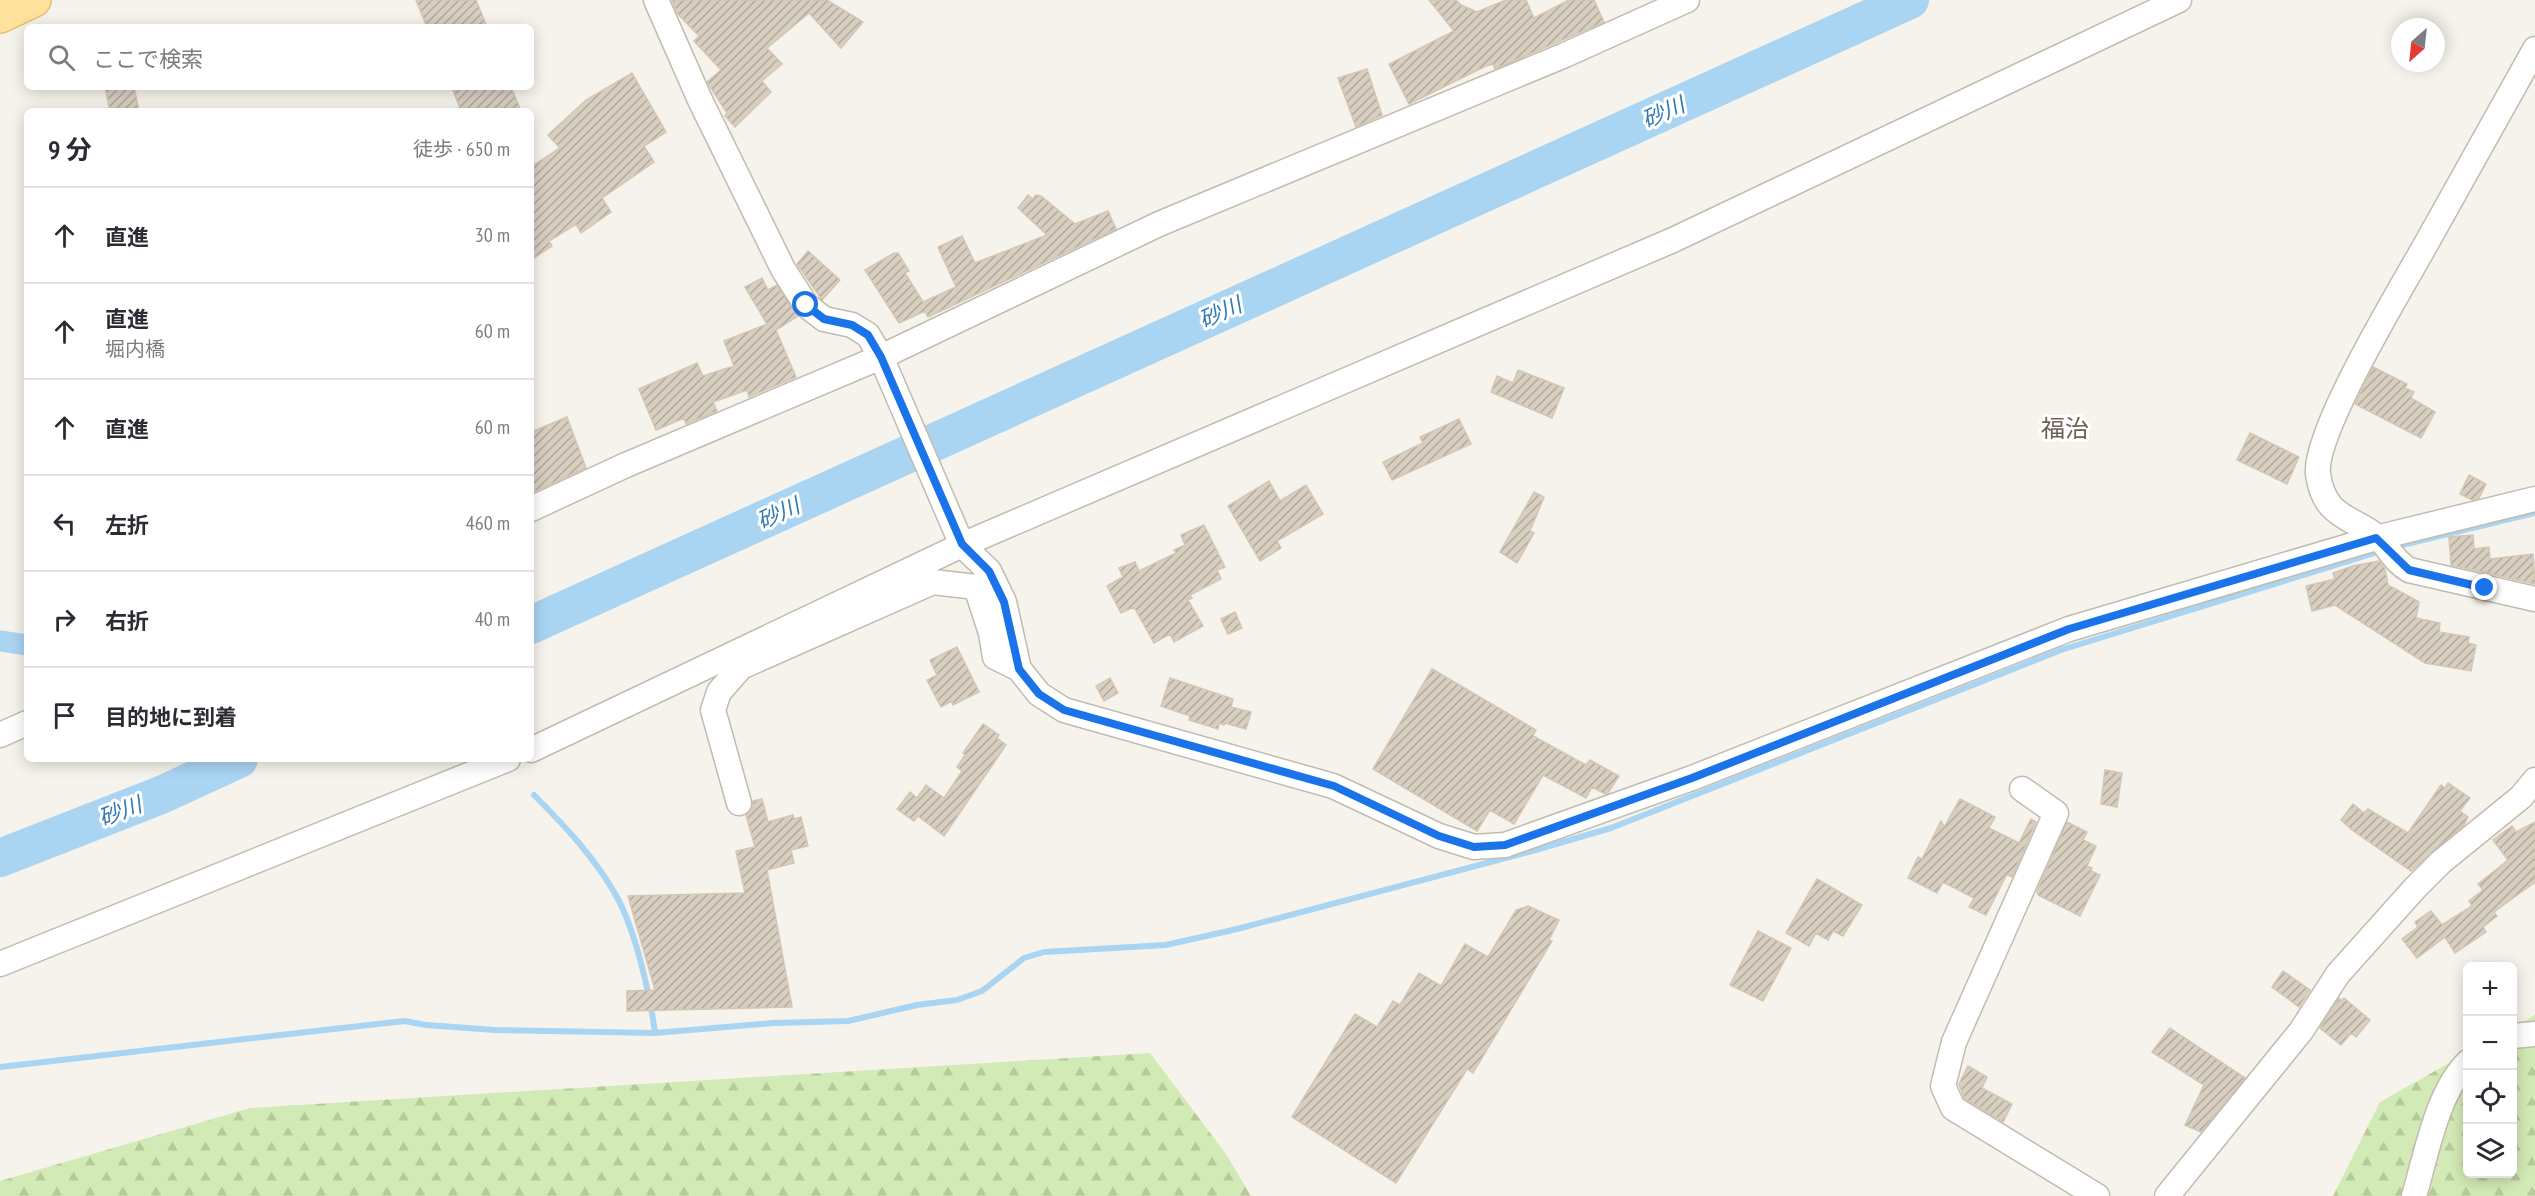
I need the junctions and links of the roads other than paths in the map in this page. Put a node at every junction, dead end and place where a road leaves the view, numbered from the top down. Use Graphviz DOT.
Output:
graph roads {
  1 [pos="34,0"];
  2 [pos="656,0"];
  3 [pos="1687,0"];
  4 [pos="2179,0"];
  5 [pos="0,16"];
  6 [pos="2535,49"];
  7 [pos="881,357"];
  8 [pos="2535,499"];
  9 [pos="534,508"];
  10 [pos="959,536"];
  11 [pos="2383,546"];
  12 [pos="2535,599"];
  13 [pos="1019,669"];
  14 [pos="24,724"];
  15 [pos="0,735"];
  16 [pos="534,748"];
  17 [pos="501,762"];
  18 [pos="2535,780"];
  19 [pos="2022,789"];
  20 [pos="739,802"];
  21 [pos="0,964"];
  22 [pos="2535,1034"];
  23 [pos="2517,1036"];
  24 [pos="2463,1067"];
  25 [pos="2097,1196"];
  26 [pos="2167,1196"];
  27 [pos="2414,1196"];
  1 -- 5 [label="main road"];
  2 -- 7 [label="street"];
  3 -- 7 [label="street"];
  4 -- 10 [label="street"];
  6 -- 11 [label="street"];
  7 -- 9 [label="street"];
  7 -- 10 [label="street"];
  8 -- 11 [label="street"];
  10 -- 13 [label="street"];
  10 -- 16 [label="street"];
  11 -- 12 [label="street"];
  11 -- 13 [label="street"];
  13 -- 20 [label="street"];
  14 -- 15 [label="street"];
  17 -- 21 [label="street"];
  18 -- 26 [label="street"];
  19 -- 25 [label="street"];
  22 -- 23 [label="street"];
  24 -- 27 [label="street"];
}
